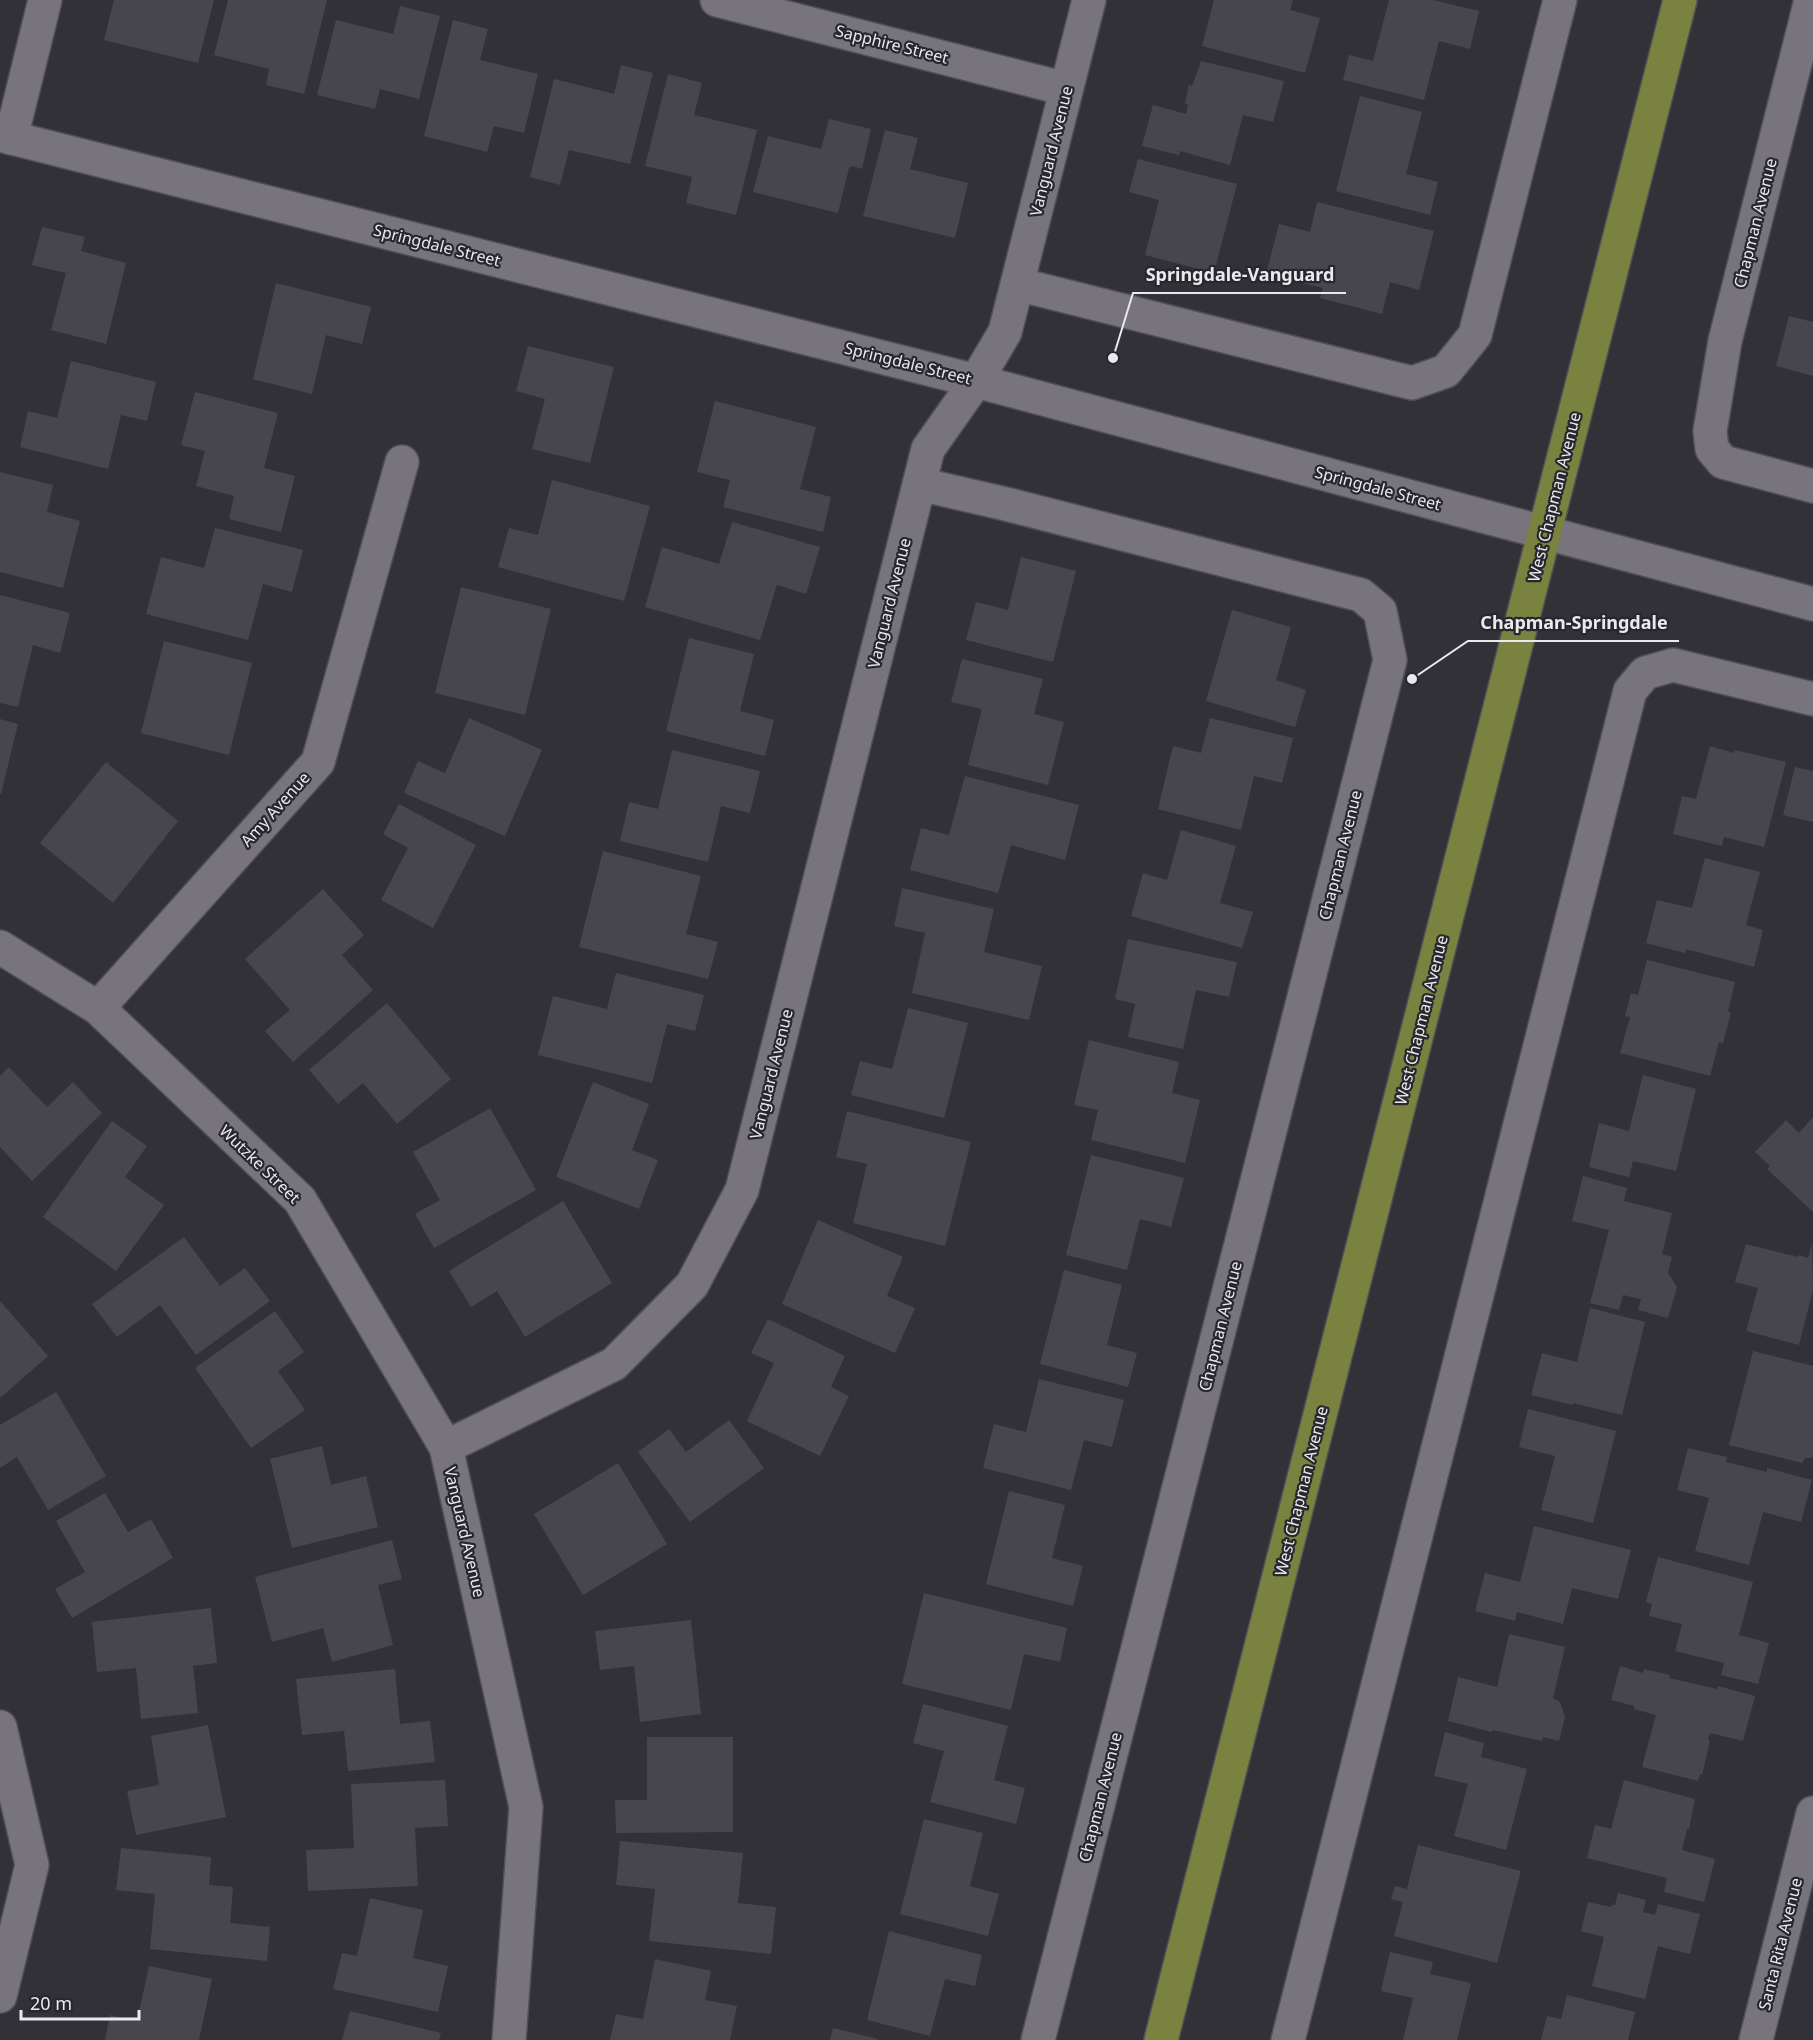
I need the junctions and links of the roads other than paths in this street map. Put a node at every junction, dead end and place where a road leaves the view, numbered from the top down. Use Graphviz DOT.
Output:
graph roads {
  1 [pos="45,0"];
  2 [pos="717,0"];
  3 [pos="1089,0"];
  4 [pos="1560,0"];
  5 [pos="1680,0"];
  6 [pos="1811,0"];
  7 [pos="1066,89"];
  8 [pos="6,136"];
  9 [pos="1017,284"];
  10 [pos="976,381"];
  11 [pos="402,462"];
  12 [pos="919,484"];
  13 [pos="1813,486"];
  14 [pos="1544,532"];
  15 [pos="1813,604"];
  16 [pos="1813,699"];
  17 [pos="0,947"];
  18 [pos="98,1008"];
  19 [pos="446,1447"];
  20 [pos="0,1726"];
  21 [pos="1813,1813"];
  22 [pos="0,1996"];
  23 [pos="509,2040"];
  24 [pos="1038,2040"];
  25 [pos="1161,2040"];
  26 [pos="1288,2040"];
  27 [pos="1756,2040"];
  1 -- 8 [label="street"];
  2 -- 7 [label="street, Sapphire Street"];
  3 -- 7 [label="street, Vanguard Avenue"];
  4 -- 9 [label="street"];
  5 -- 14 [label="main road, West Chapman Avenue"];
  6 -- 13 [label="street, Chapman Avenue"];
  7 -- 9 [label="street, Vanguard Avenue"];
  8 -- 10 [label="street, Springdale Street"];
  9 -- 10 [label="street, Vanguard Avenue"];
  10 -- 12 [label="street, Vanguard Avenue"];
  10 -- 14 [label="street, Springdale Street"];
  11 -- 18 [label="street, Amy Avenue"];
  12 -- 19 [label="street, Vanguard Avenue"];
  12 -- 24 [label="street, Chapman Avenue"];
  14 -- 15 [label="street, Springdale Street"];
  14 -- 25 [label="main road, West Chapman Avenue"];
  16 -- 26 [label="street"];
  17 -- 18 [label="street, Wutzke Street"];
  18 -- 19 [label="street, Wutzke Street"];
  19 -- 23 [label="street, Vanguard Avenue"];
  20 -- 22 [label="street"];
  21 -- 27 [label="street, Santa Rita Avenue"];
}
